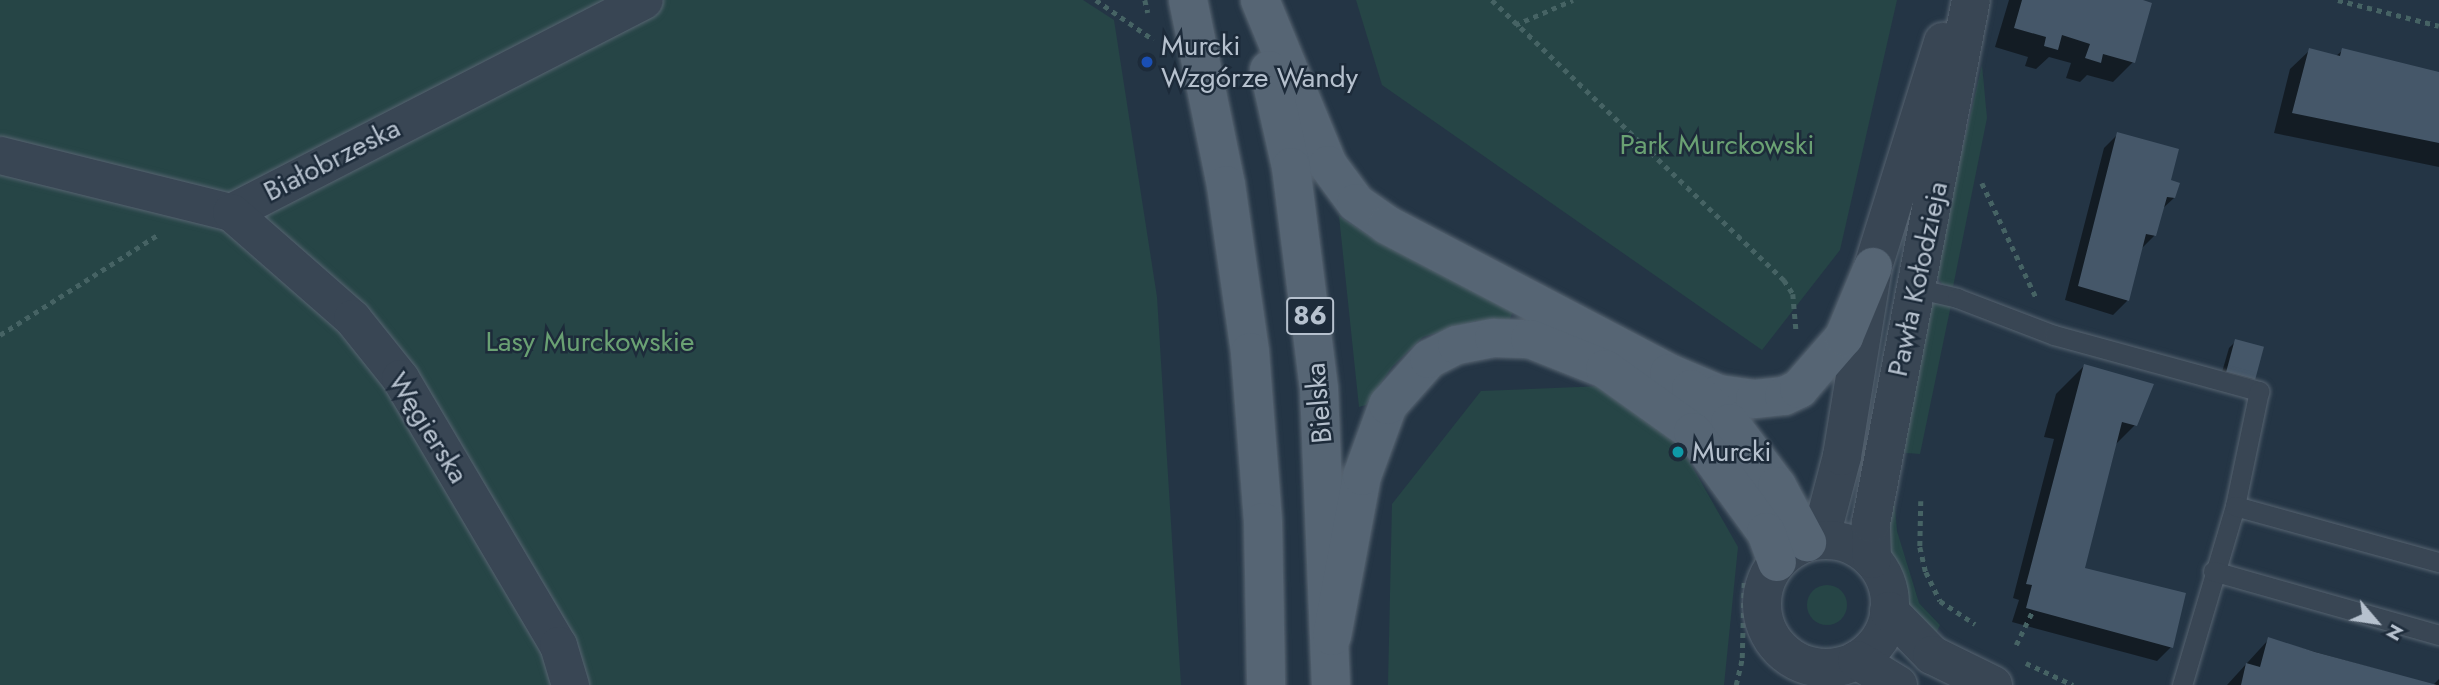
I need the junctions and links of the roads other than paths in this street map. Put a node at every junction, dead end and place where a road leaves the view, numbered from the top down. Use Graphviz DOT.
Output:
graph roads {
  1 [pos="644,0"];
  2 [pos="1188,0"];
  3 [pos="1254,0"];
  4 [pos="1260,0"];
  5 [pos="1956,0"];
  6 [pos="1972,0"];
  7 [pos="0,155"];
  8 [pos="231,212"];
  9 [pos="1873,267"];
  10 [pos="1919,289"];
  11 [pos="1669,373"];
  12 [pos="2235,506"];
  13 [pos="1787,555"];
  14 [pos="1872,559"];
  15 [pos="2439,562"];
  16 [pos="2213,571"];
  17 [pos="1889,611"];
  18 [pos="2439,635"];
  19 [pos="1332,636"];
  20 [pos="1782,669"];
  21 [pos="1843,670"];
  22 [pos="570,685"];
  23 [pos="1266,685"];
  24 [pos="1331,685"];
  25 [pos="1898,685"];
  26 [pos="1993,685"];
  27 [pos="2182,685"];
  1 -- 8 [label="street, Białobrzeska"];
  2 -- 23 [label="main road, 86"];
  3 -- 19 [label="main road, Bielska / 86"];
  4 -- 11 [label="main road"];
  5 -- 9 [label="street, Pawła Kołodzieja"];
  6 -- 10 [label="street, Pawła Kołodzieja"];
  7 -- 8 [label="street, Białobrzeska"];
  8 -- 22 [label="street, Węgierska"];
  9 -- 11 [label="main road"];
  9 -- 13 [label="street, Pawła Kołodzieja"];
  10 -- 12 [label="lane"];
  10 -- 14 [label="street, Pawła Kołodzieja"];
  11 -- 13 [label="main road"];
  12 -- 15 [label="lane"];
  12 -- 16 [label="lane"];
  13 -- 14 [label="street"];
  13 -- 19 [label="main road"];
  13 -- 20 [label="street"];
  14 -- 17 [label="street"];
  16 -- 18 [label="lane"];
  16 -- 27 [label="lane"];
  17 -- 21 [label="street"];
  17 -- 26 [label="street"];
  19 -- 24 [label="main road, Bielska / 86"];
  20 -- 21 [label="street"];
  21 -- 25 [label="street"];
}
